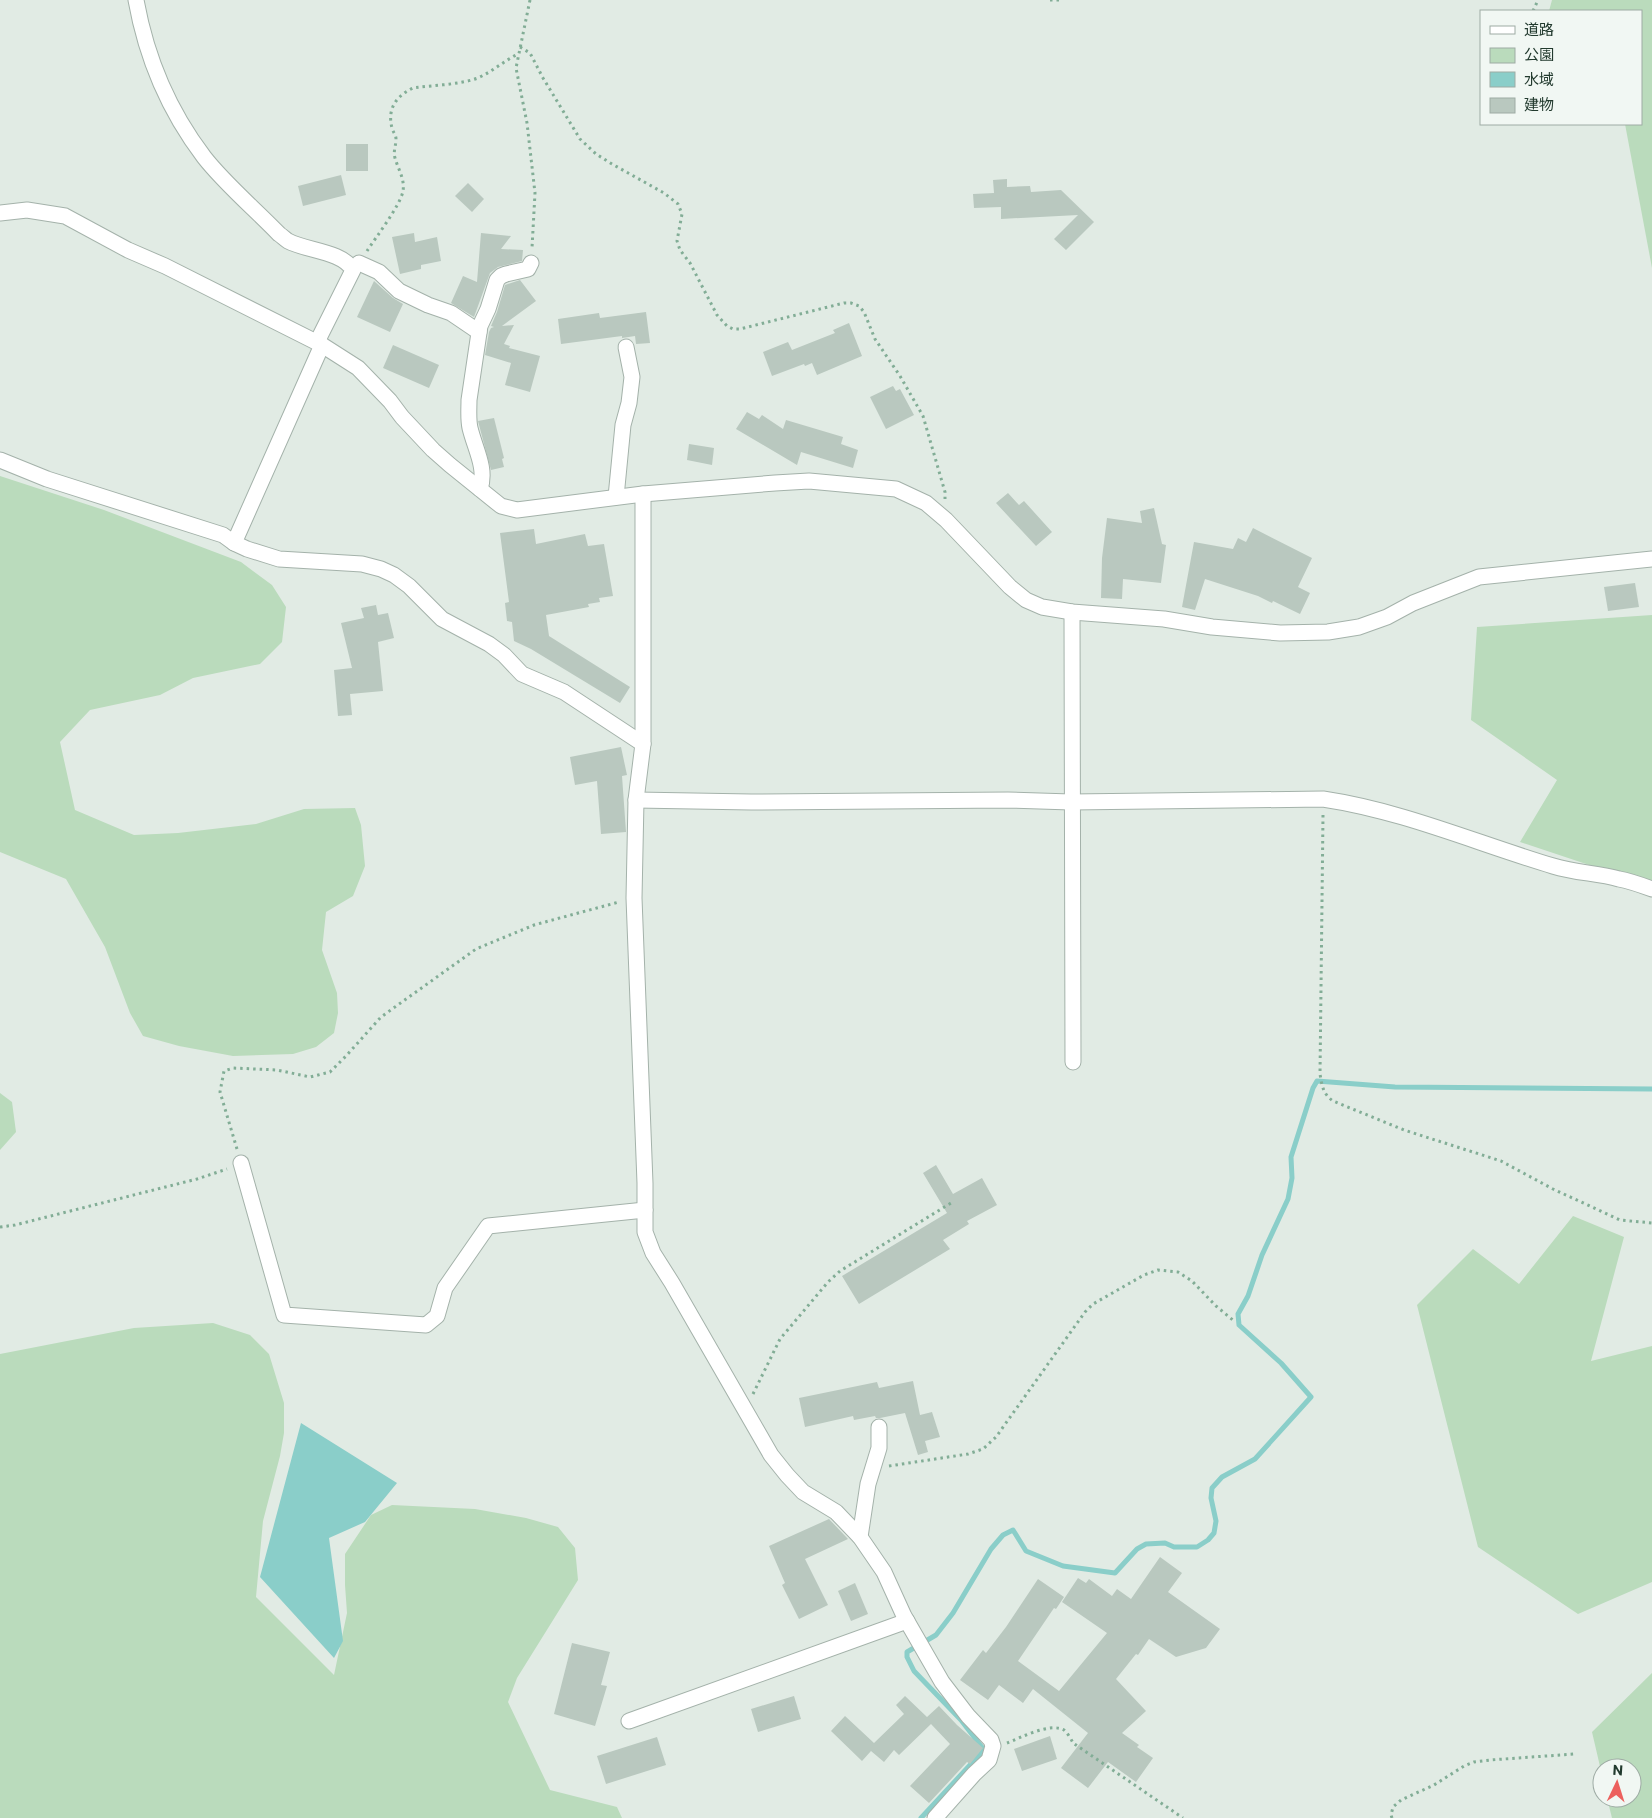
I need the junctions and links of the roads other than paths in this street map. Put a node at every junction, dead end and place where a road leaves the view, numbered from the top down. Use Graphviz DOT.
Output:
graph roads {
  1 [pos="136,0"];
  2 [pos="0,213"];
  3 [pos="359,263"];
  4 [pos="531,263"];
  5 [pos="479,332"];
  6 [pos="320,344"];
  7 [pos="626,347"];
  8 [pos="0,460"];
  9 [pos="480,489"];
  10 [pos="643,494"];
  11 [pos="616,497"];
  12 [pos="234,542"];
  13 [pos="1652,559"];
  14 [pos="1072,612"];
  15 [pos="643,744"];
  16 [pos="636,800"];
  17 [pos="1071,802"];
  18 [pos="1652,889"];
  19 [pos="1073,1062"];
  20 [pos="241,1162"];
  21 [pos="644,1210"];
  22 [pos="880,1427"];
  23 [pos="860,1538"];
  24 [pos="907,1622"];
  25 [pos="629,1720"];
  26 [pos="935,1818"];
  1 -- 6 [label="street"];
  2 -- 6 [label="street"];
  3 -- 5 [label="street"];
  4 -- 5 [label="street"];
  5 -- 9 [label="street"];
  6 -- 9 [label="street"];
  6 -- 12 [label="street"];
  7 -- 11 [label="street"];
  8 -- 12 [label="street"];
  9 -- 11 [label="street"];
  10 -- 11 [label="street"];
  10 -- 14 [label="street"];
  10 -- 15 [label="street"];
  12 -- 15 [label="street"];
  13 -- 14 [label="street"];
  14 -- 17 [label="street"];
  15 -- 16 [label="street"];
  16 -- 17 [label="street"];
  16 -- 21 [label="street"];
  17 -- 18 [label="street"];
  17 -- 19 [label="street"];
  20 -- 21 [label="street"];
  21 -- 23 [label="street"];
  22 -- 23 [label="street"];
  23 -- 24 [label="street"];
  24 -- 25 [label="street"];
  24 -- 26 [label="street"];
}
